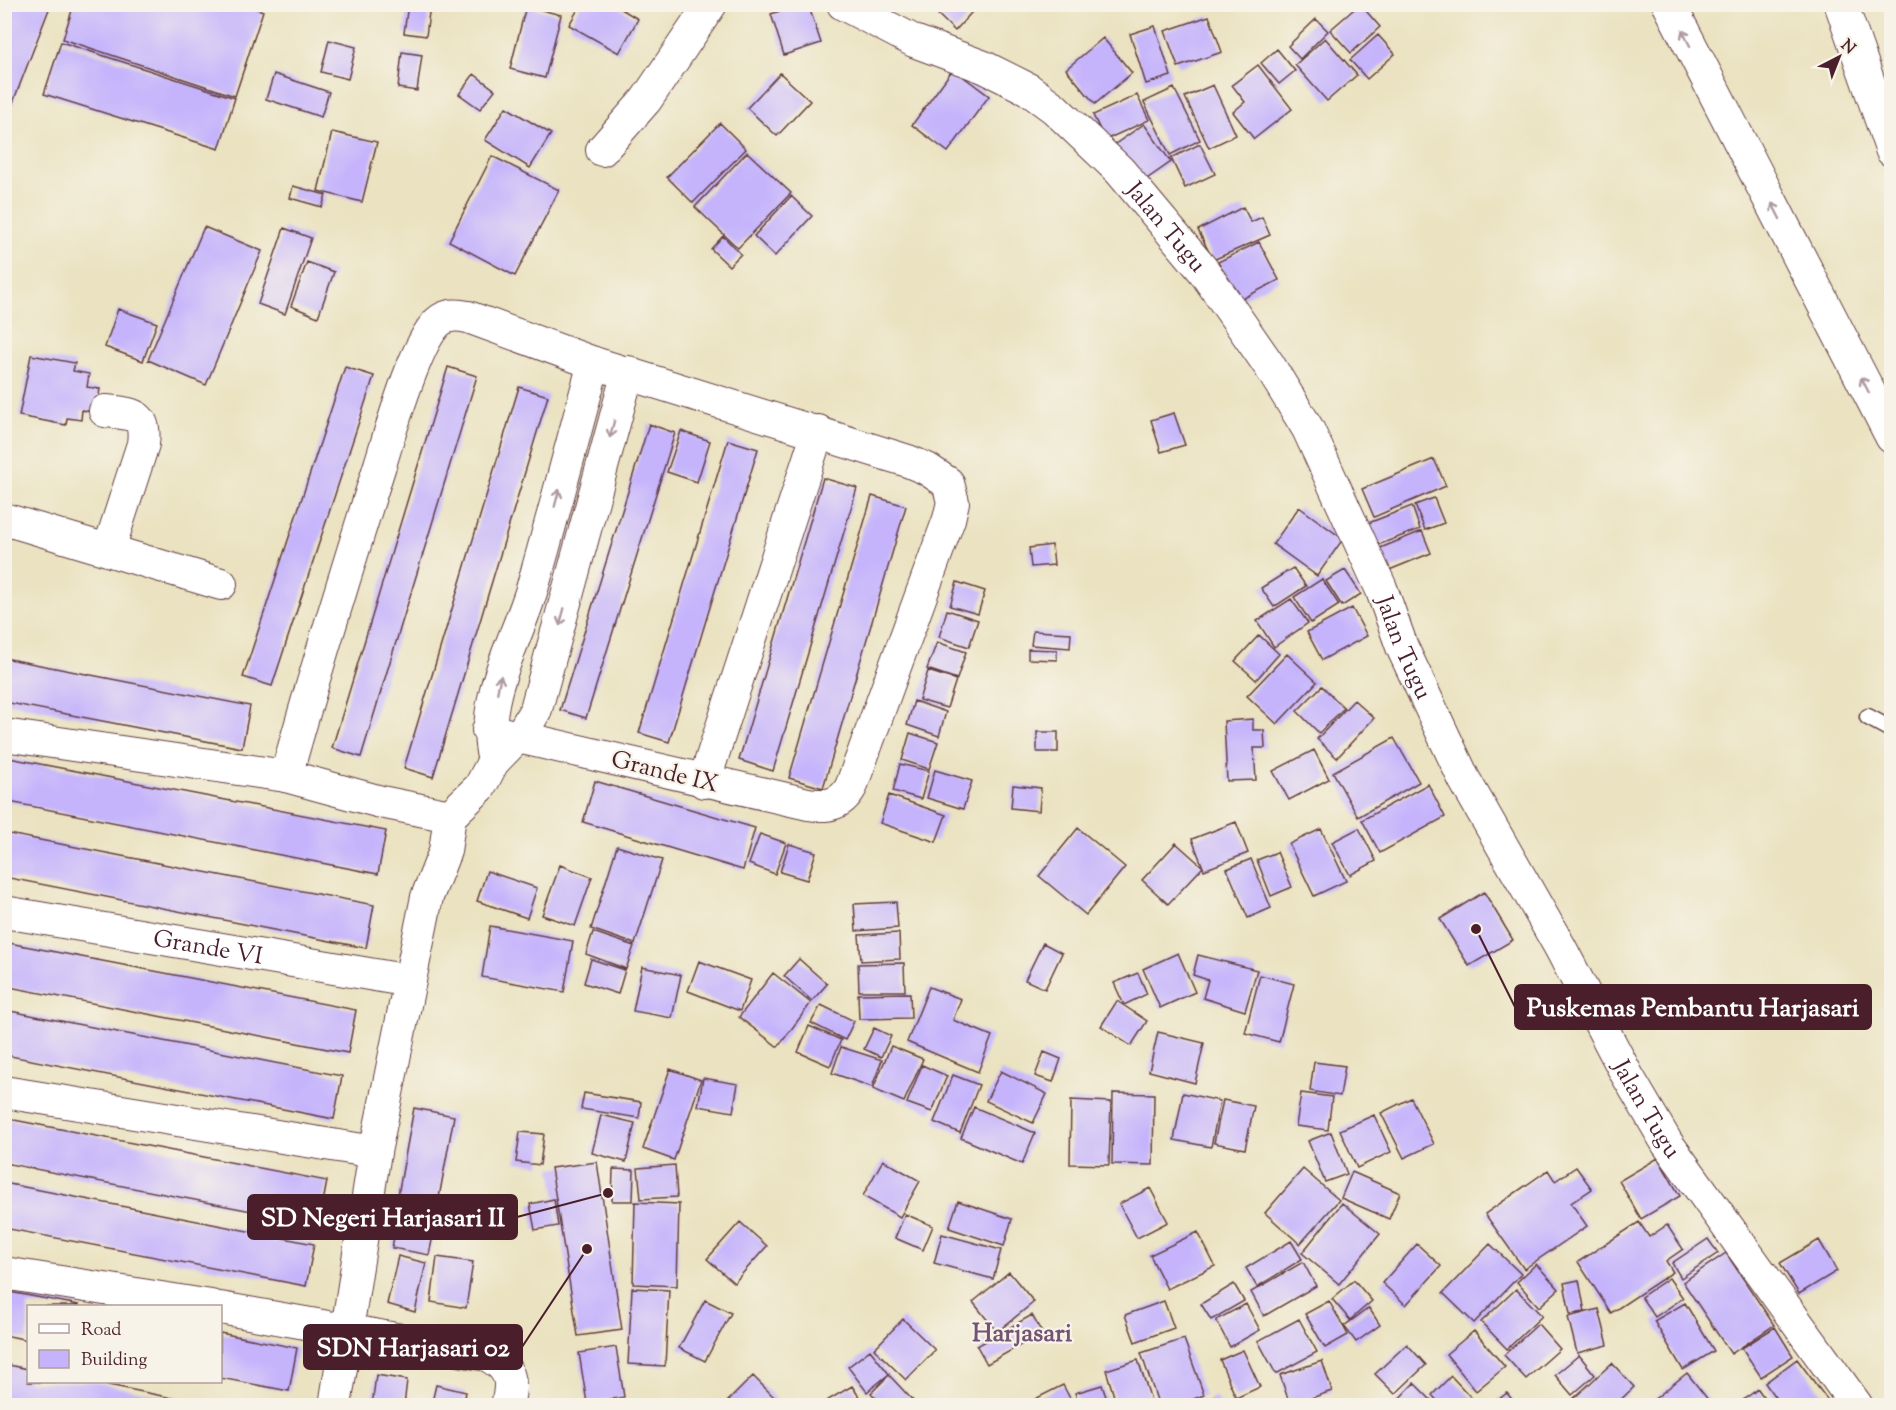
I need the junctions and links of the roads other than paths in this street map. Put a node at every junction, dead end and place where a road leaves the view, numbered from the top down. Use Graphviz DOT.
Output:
graph roads {
  1 [pos="711,4"];
  2 [pos="843,4"];
  3 [pos="1669,4"];
  4 [pos="1841,4"];
  5 [pos="602,150"];
  6 [pos="1892,150"];
  7 [pos="594,363"];
  8 [pos="628,372"];
  9 [pos="105,411"];
  10 [pos="818,431"];
  11 [pos="1892,437"];
  12 [pos="4,519"];
  13 [pos="109,549"];
  14 [pos="221,584"];
  15 [pos="1868,717"];
  16 [pos="488,730"];
  17 [pos="1892,730"];
  18 [pos="4,735"];
  19 [pos="518,737"];
  20 [pos="493,762"];
  21 [pos="286,776"];
  22 [pos="704,782"];
  23 [pos="450,816"];
  24 [pos="4,912"];
  25 [pos="410,981"];
  26 [pos="4,1092"];
  27 [pos="375,1152"];
  28 [pos="4,1273"];
  29 [pos="205,1305"];
  30 [pos="222,1308"];
  31 [pos="348,1329"];
  32 [pos="335,1406"];
  33 [pos="507,1406"];
  34 [pos="1857,1406"];
  1 -- 5 [label="street"];
  2 -- 34 [label="street, Jalan Tugu"];
  11 -- 3 [label="highway, one-way"];
  4 -- 6 [label="highway"];
  7 -- 8 [label="street"];
  16 -- 7 [label="street, one-way"];
  7 -- 21 [label="street"];
  8 -- 10 [label="street"];
  8 -- 19 [label="street, one-way"];
  9 -- 13 [label="street"];
  10 -- 22 [label="street"];
  10 -- 22 [label="street, Grande IX"];
  12 -- 13 [label="street"];
  13 -- 14 [label="street"];
  15 -- 17 [label="lane"];
  16 -- 19 [label="street, Grande IX"];
  16 -- 20 [label="street"];
  18 -- 21 [label="street"];
  19 -- 20 [label="street"];
  19 -- 22 [label="street, Grande IX"];
  20 -- 23 [label="street"];
  21 -- 23 [label="street"];
  23 -- 25 [label="street"];
  24 -- 25 [label="street, Grande VI"];
  25 -- 27 [label="street"];
  26 -- 27 [label="street"];
  27 -- 31 [label="street"];
  28 -- 29 [label="street"];
  30 -- 31 [label="street"];
  31 -- 32 [label="street"];
  31 -- 33 [label="street"];
}
